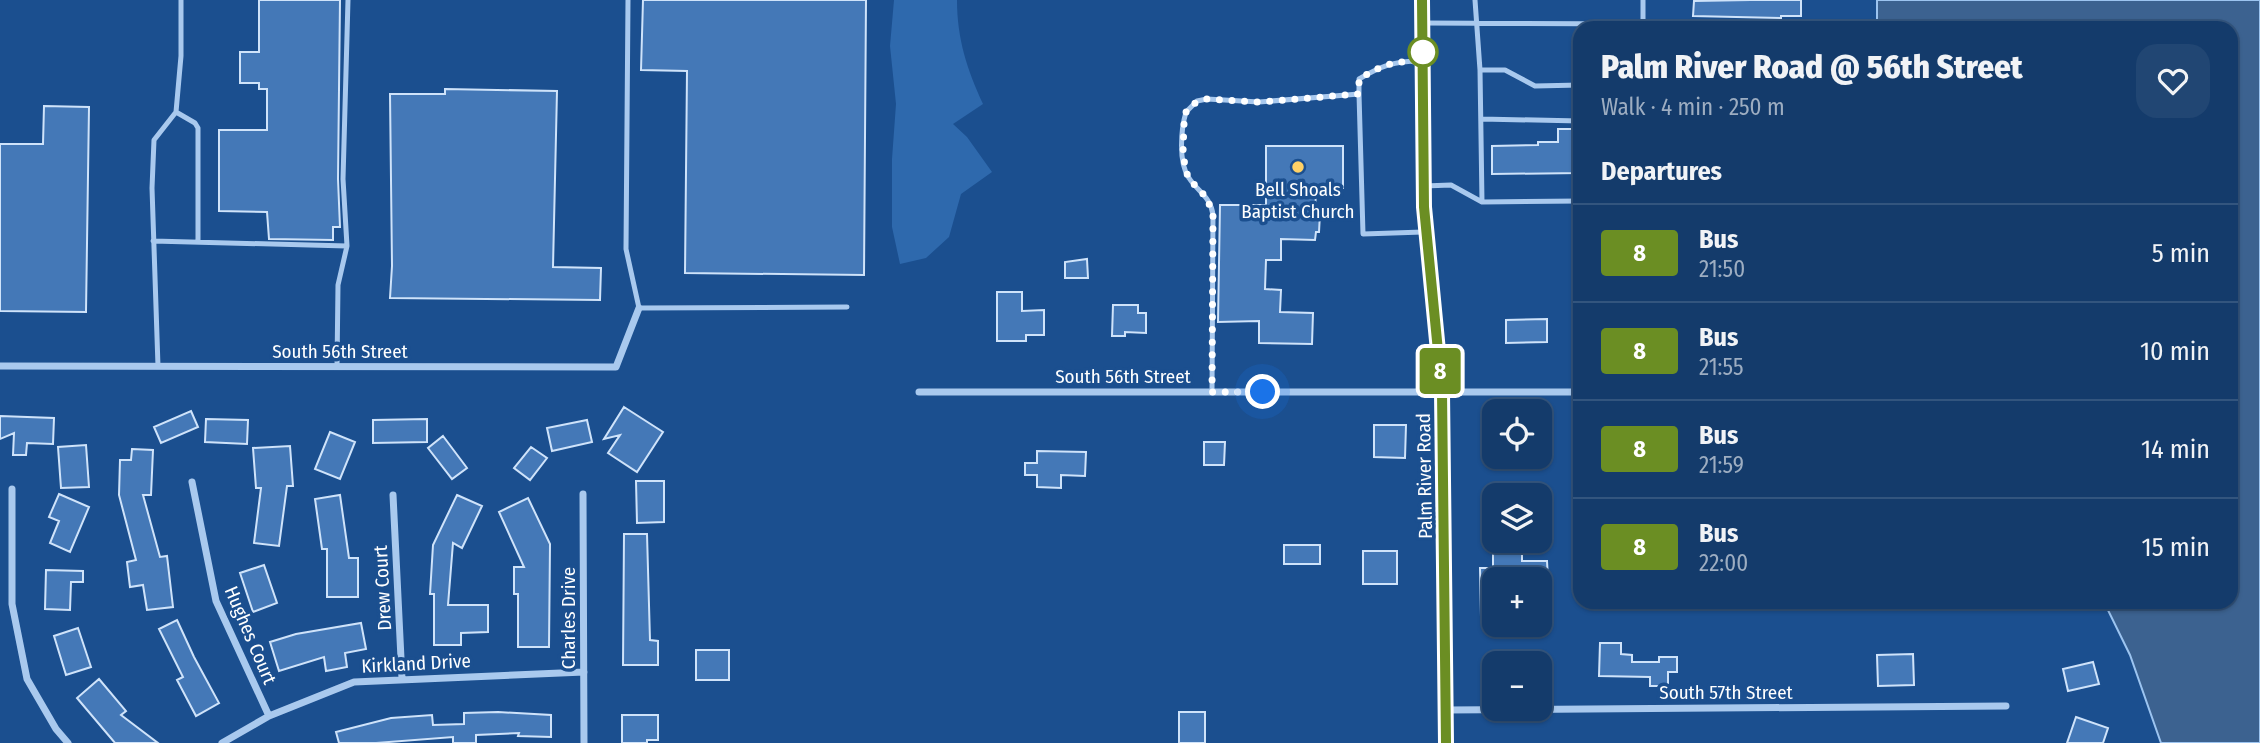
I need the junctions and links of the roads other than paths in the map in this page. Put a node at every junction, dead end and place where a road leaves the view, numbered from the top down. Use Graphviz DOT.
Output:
graph roads {
  1 [pos="181,0"];
  2 [pos="348,0"];
  3 [pos="628,0"];
  4 [pos="1422,0"];
  5 [pos="1475,0"];
  6 [pos="1643,0"];
  7 [pos="1643,21"];
  8 [pos="1423,23"];
  9 [pos="1476,24"];
  10 [pos="1573,25"];
  11 [pos="1423,61"];
  12 [pos="1480,69"];
  13 [pos="1573,85"];
  14 [pos="1359,94"];
  15 [pos="176,112"];
  16 [pos="1481,119"];
  17 [pos="1573,121"];
  18 [pos="1424,186"];
  19 [pos="1573,201"];
  20 [pos="1482,202"];
  21 [pos="1427,232"];
  22 [pos="153,241"];
  23 [pos="198,242"];
  24 [pos="347,246"];
  25 [pos="847,307"];
  26 [pos="639,308"];
  27 [pos="0,366"];
  28 [pos="158,366"];
  29 [pos="337,366"];
  30 [pos="919,392"];
  31 [pos="1212,392"];
  32 [pos="1442,392"];
  33 [pos="1573,392"];
  34 [pos="192,482"];
  35 [pos="12,489"];
  36 [pos="583,494"];
  37 [pos="393,495"];
  38 [pos="584,672"];
  39 [pos="402,679"];
  40 [pos="2006,706"];
  41 [pos="1446,710"];
  42 [pos="269,716"];
  43 [pos="68,743"];
  44 [pos="222,743"];
  45 [pos="584,743"];
  46 [pos="1446,743"];
  1 -- 15 [label="lane"];
  2 -- 24 [label="lane"];
  3 -- 26 [label="lane"];
  4 -- 8 [label="street, Palm River Road"];
  5 -- 9 [label="lane"];
  6 -- 7 [label="lane"];
  8 -- 9 [label="lane"];
  8 -- 11 [label="street, Palm River Road"];
  9 -- 10 [label="lane"];
  9 -- 12 [label="lane"];
  11 -- 14 [label="lane"];
  11 -- 18 [label="street, Palm River Road"];
  12 -- 13 [label="lane"];
  12 -- 16 [label="lane"];
  14 -- 21 [label="lane"];
  14 -- 31 [label="lane"];
  15 -- 22 [label="lane"];
  15 -- 23 [label="lane"];
  16 -- 17 [label="lane"];
  16 -- 20 [label="lane"];
  18 -- 20 [label="lane"];
  18 -- 21 [label="street, Palm River Road"];
  19 -- 20 [label="lane"];
  21 -- 32 [label="street, Palm River Road"];
  22 -- 23 [label="lane"];
  22 -- 28 [label="lane"];
  23 -- 24 [label="lane"];
  24 -- 29 [label="lane"];
  25 -- 26 [label="lane"];
  26 -- 29 [label="street, South 56th Street"];
  27 -- 28 [label="street, South 56th Street"];
  28 -- 29 [label="street, South 56th Street"];
  30 -- 31 [label="street, South 56th Street"];
  31 -- 32 [label="street, South 56th Street"];
  32 -- 33 [label="street, South 56th Street"];
  32 -- 41 [label="street, Palm River Road"];
  34 -- 42 [label="street, Hughes Court"];
  35 -- 43 [label="street"];
  36 -- 38 [label="street, Charles Drive"];
  37 -- 39 [label="street, Drew Court"];
  38 -- 39 [label="street, Kirkland Drive"];
  38 -- 45 [label="street, Charles Drive"];
  39 -- 42 [label="street, Kirkland Drive"];
  40 -- 41 [label="street, South 57th Street"];
  41 -- 46 [label="street, Palm River Road"];
  42 -- 44 [label="street, Kirkland Drive"];
}
